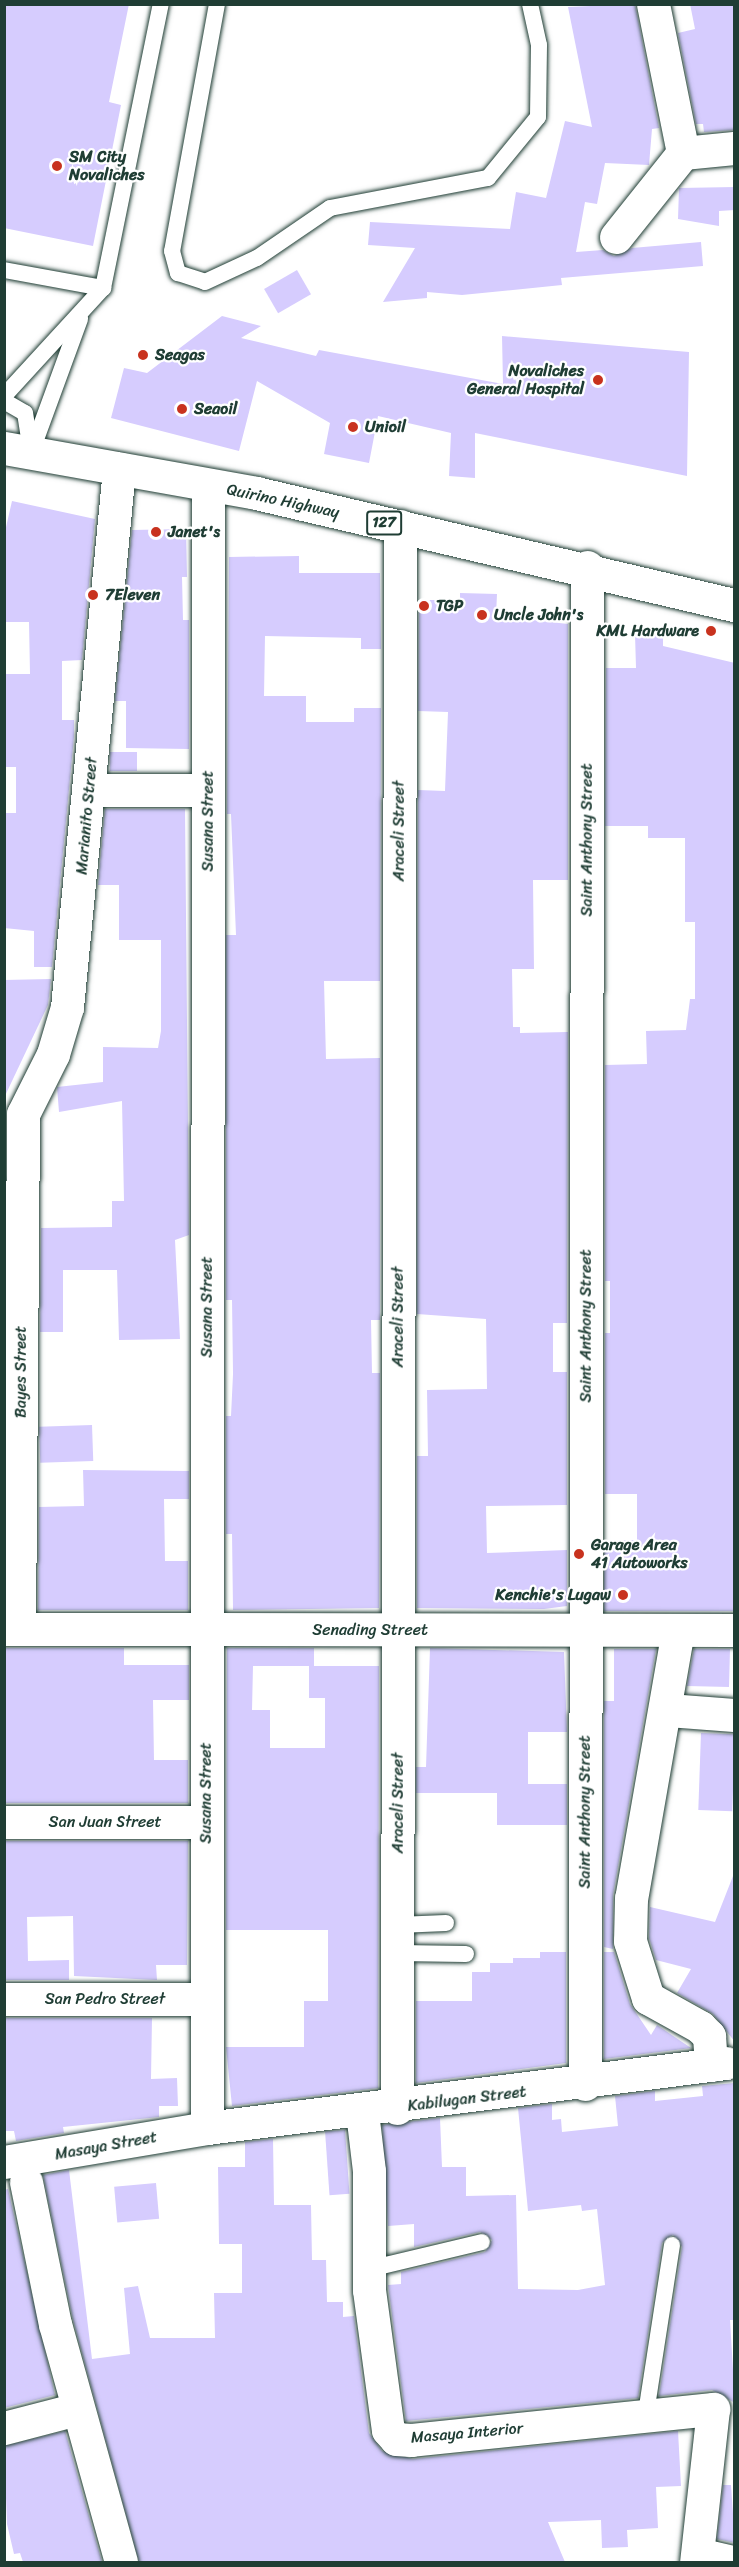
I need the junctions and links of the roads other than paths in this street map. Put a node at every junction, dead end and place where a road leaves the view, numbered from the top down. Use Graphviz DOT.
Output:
graph roads {
  1 [pos="161,4"];
  2 [pos="217,4"];
  3 [pos="530,4"];
  4 [pos="653,4"];
  5 [pos="735,148"];
  6 [pos="683,153"];
  7 [pos="616,237"];
  8 [pos="4,270"];
  9 [pos="103,288"];
  10 [pos="84,308"];
  11 [pos="4,396"];
  12 [pos="4,401"];
  13 [pos="18,450"];
  14 [pos="119,468"];
  15 [pos="208,486"];
  16 [pos="400,526"];
  17 [pos="587,567"];
  18 [pos="735,605"];
  19 [pos="89,790"];
  20 [pos="208,790"];
  21 [pos="22,1114"];
  22 [pos="4,1151"];
  23 [pos="12,1629"];
  24 [pos="206,1629"];
  25 [pos="398,1630"];
  26 [pos="585,1630"];
  27 [pos="678,1630"];
  28 [pos="735,1630"];
  29 [pos="668,1710"];
  30 [pos="735,1715"];
  31 [pos="4,1821"];
  32 [pos="206,1822"];
  33 [pos="446,1923"];
  34 [pos="398,1939"];
  35 [pos="466,1954"];
  36 [pos="4,1999"];
  37 [pos="206,2000"];
  38 [pos="585,2084"];
  39 [pos="398,2108"];
  40 [pos="362,2112"];
  41 [pos="207,2128"];
  42 [pos="19,2169"];
  43 [pos="482,2242"];
  44 [pos="672,2245"];
  45 [pos="369,2269"];
  46 [pos="77,2409"];
  47 [pos="646,2413"];
  48 [pos="4,2428"];
  49 [pos="697,2558"];
  50 [pos="121,2562"];
  51 [pos="735,2562"];
  1 -- 9 [label="lane"];
  2 -- 3 [label="lane"];
  4 -- 6 [label="street"];
  5 -- 6 [label="street"];
  6 -- 7 [label="street"];
  8 -- 9 [label="lane"];
  9 -- 10 [label="lane"];
  10 -- 11 [label="lane"];
  10 -- 13 [label="lane"];
  12 -- 13 [label="lane"];
  13 -- 14 [label="street, Quirino Highway / 127"];
  14 -- 15 [label="street, Quirino Highway / 127"];
  14 -- 19 [label="street, Marianito Street"];
  15 -- 16 [label="street, Quirino Highway / 127"];
  15 -- 20 [label="street, Susana Street"];
  16 -- 17 [label="street, Quirino Highway / 127"];
  16 -- 25 [label="street, Araceli Street"];
  17 -- 18 [label="street, Quirino Highway / 127"];
  17 -- 26 [label="street, Saint Anthony Street"];
  19 -- 20 [label="street"];
  19 -- 21 [label="street, Marianito Street"];
  20 -- 24 [label="street, Susana Street"];
  21 -- 22 [label="street, Marianito Street"];
  21 -- 23 [label="street, Bayes Street"];
  23 -- 24 [label="street, Senading Street"];
  24 -- 25 [label="street, Senading Street"];
  24 -- 32 [label="street, Susana Street"];
  25 -- 26 [label="street, Senading Street"];
  25 -- 34 [label="street, Araceli Street"];
  26 -- 27 [label="street, Senading Street"];
  26 -- 38 [label="street, Saint Anthony Street"];
  27 -- 28 [label="street, Senading Street"];
  27 -- 29 [label="street"];
  29 -- 30 [label="street"];
  29 -- 38 [label="street, Kabilugan Street"];
  31 -- 32 [label="street, San Juan Street"];
  32 -- 37 [label="street, Susana Street"];
  33 -- 34 [label="lane"];
  34 -- 35 [label="lane"];
  34 -- 39 [label="street, Araceli Street"];
  36 -- 37 [label="street, San Pedro Street"];
  37 -- 41 [label="street, Susana Street"];
  38 -- 39 [label="street, Kabilugan Street"];
  39 -- 40 [label="street, Kabilugan Street"];
  40 -- 41 [label="street, Kabilugan Street"];
  40 -- 45 [label="street, Masaya Interior"];
  41 -- 42 [label="street, Masaya Street"];
  42 -- 46 [label="street"];
  43 -- 45 [label="lane"];
  44 -- 47 [label="lane"];
  45 -- 47 [label="street, Masaya Interior"];
  46 -- 48 [label="street"];
  46 -- 50 [label="street"];
  47 -- 49 [label="street, Masaya Interior"];
  49 -- 51 [label="street"];
}
